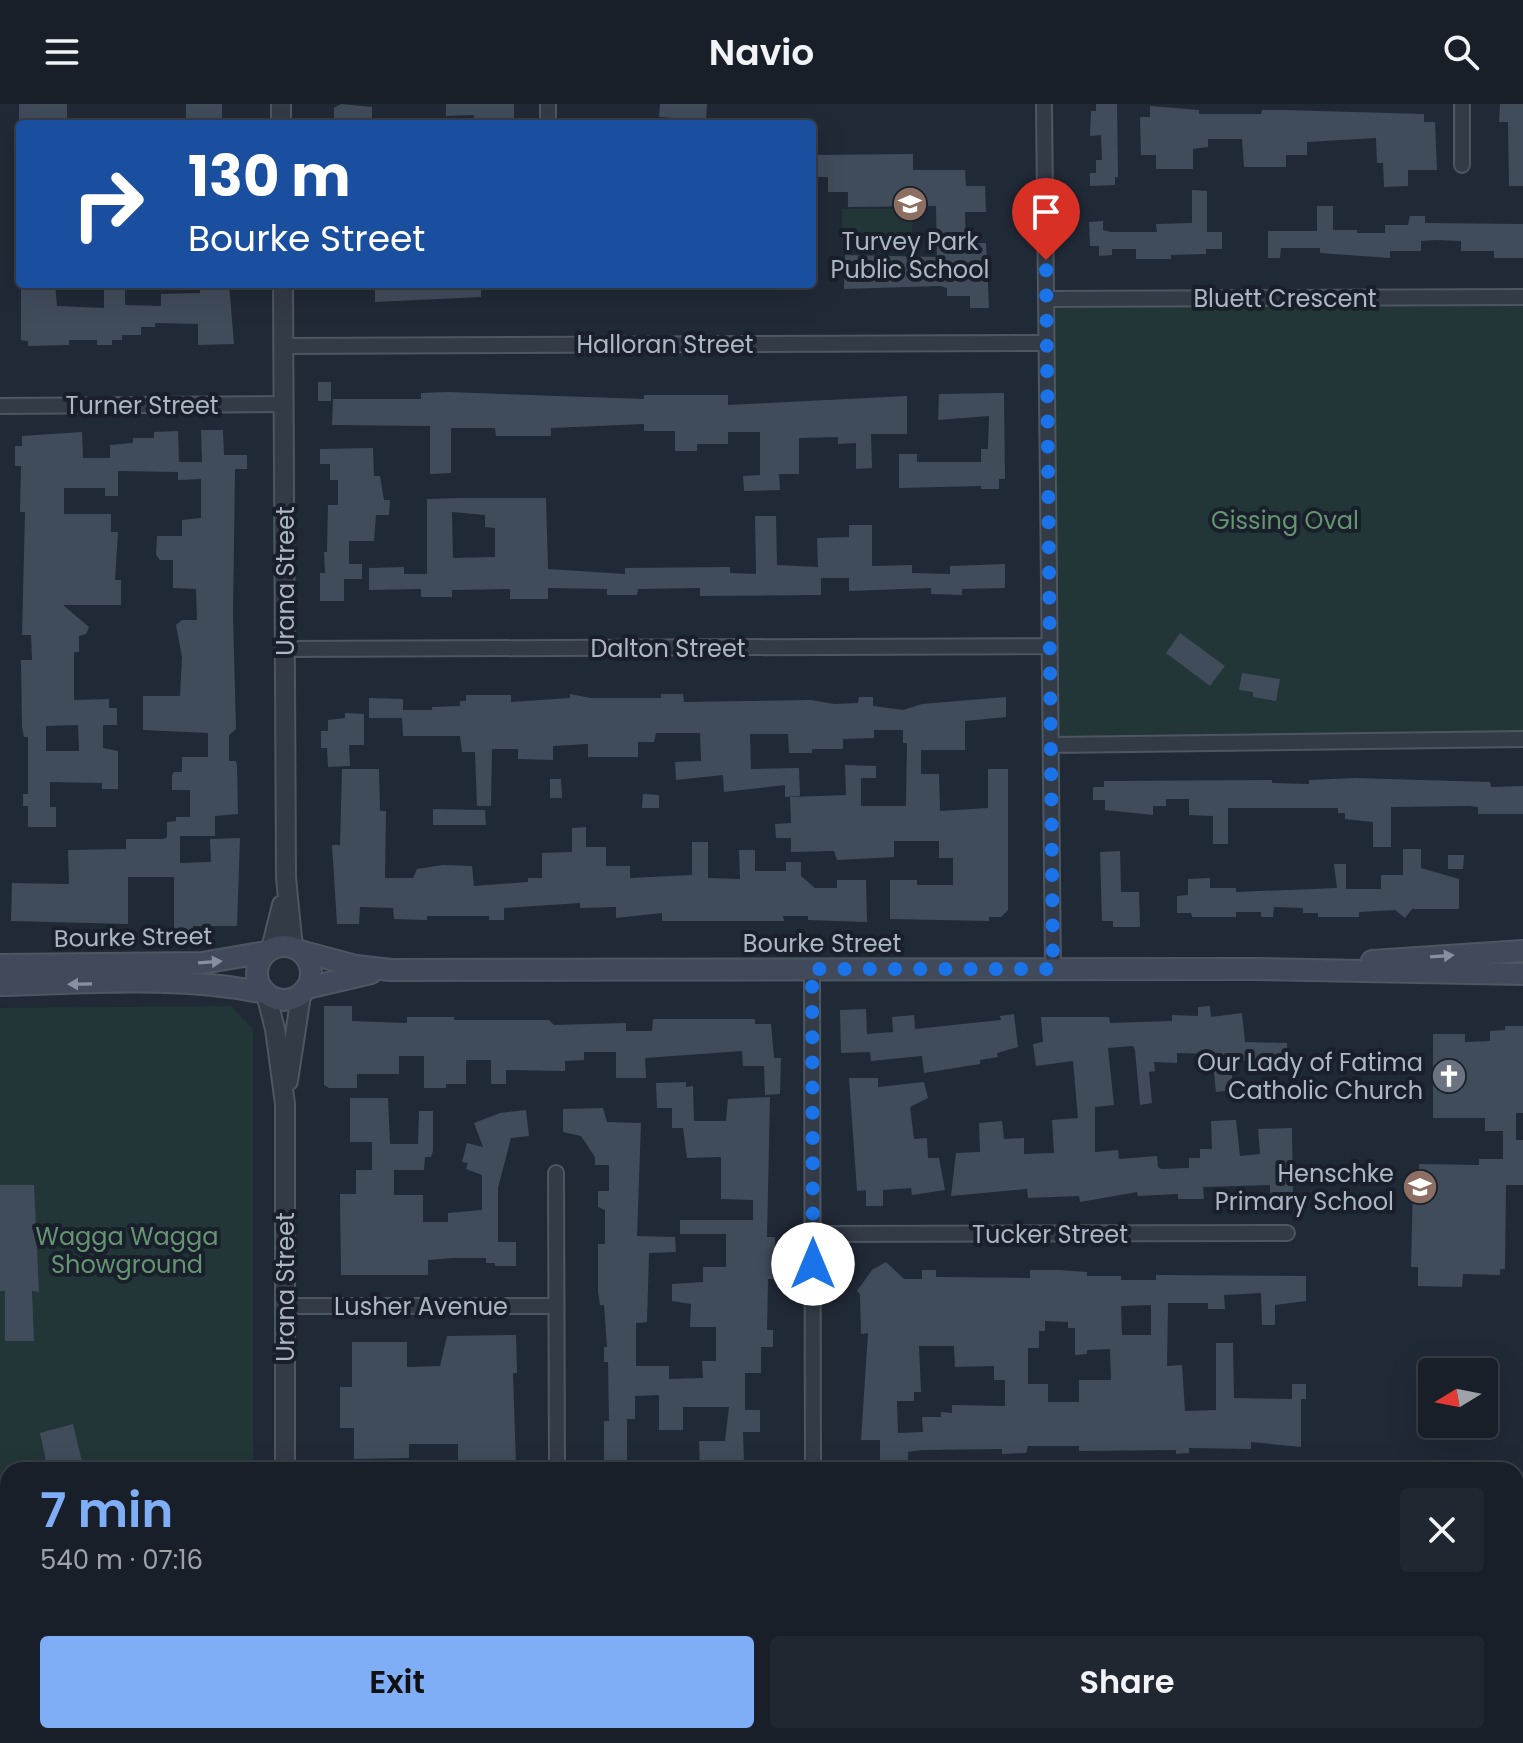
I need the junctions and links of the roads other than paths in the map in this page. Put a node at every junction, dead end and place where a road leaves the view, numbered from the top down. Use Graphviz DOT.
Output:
graph roads {
  1 [pos="1044,104"];
  2 [pos="1462,104"];
  3 [pos="1462,165"];
  4 [pos="283,288"];
  5 [pos="1523,297"];
  6 [pos="1047,299"];
  7 [pos="1046,343"];
  8 [pos="284,346"];
  9 [pos="284,404"];
  10 [pos="0,406"];
  11 [pos="1050,646"];
  12 [pos="285,649"];
  13 [pos="1523,739"];
  14 [pos="1051,745"];
  15 [pos="286,878"];
  16 [pos="296,949"];
  17 [pos="268,951"];
  18 [pos="1523,951"];
  19 [pos="0,965"];
  20 [pos="812,969"];
  21 [pos="1053,969"];
  22 [pos="1253,969"];
  23 [pos="391,970"];
  24 [pos="1523,974"];
  25 [pos="0,985"];
  26 [pos="304,991"];
  27 [pos="265,994"];
  28 [pos="285,1104"];
  29 [pos="556,1173"];
  30 [pos="1287,1233"];
  31 [pos="813,1234"];
  32 [pos="285,1306"];
  33 [pos="556,1306"];
  34 [pos="285,1462"];
  35 [pos="557,1462"];
  36 [pos="813,1462"];
  1 -- 6 [label="street"];
  2 -- 3 [label="street"];
  4 -- 8 [label="street, Urana Street"];
  5 -- 6 [label="street, Bluett Crescent"];
  6 -- 7 [label="street"];
  7 -- 8 [label="street, Halloran Street"];
  7 -- 11 [label="street"];
  8 -- 9 [label="street, Urana Street"];
  9 -- 10 [label="street, Turner Street"];
  9 -- 12 [label="street, Urana Street"];
  11 -- 12 [label="street, Dalton Street"];
  11 -- 14 [label="street"];
  12 -- 15 [label="street, Urana Street"];
  13 -- 14 [label="street"];
  14 -- 21 [label="street"];
  15 -- 16 [label="street, Urana Street"];
  15 -- 17 [label="street, Urana Street"];
  16 -- 17 [label="main road"];
  16 -- 23 [label="main road, Bourke Street"];
  16 -- 26 [label="main road"];
  19 -- 17 [label="main road, Bourke Street, one-way"];
  17 -- 27 [label="main road"];
  22 -- 18 [label="main road, Bourke Street, one-way"];
  20 -- 21 [label="main road, Bourke Street"];
  20 -- 23 [label="main road, Bourke Street"];
  20 -- 31 [label="street"];
  21 -- 22 [label="main road, Bourke Street"];
  22 -- 24 [label="main road, Bourke Street"];
  23 -- 26 [label="main road, Bourke Street"];
  27 -- 25 [label="main road, Bourke Street, one-way"];
  26 -- 27 [label="main road"];
  26 -- 28 [label="street, Urana Street"];
  27 -- 28 [label="street, Urana Street"];
  28 -- 32 [label="street, Urana Street"];
  29 -- 33 [label="street"];
  30 -- 31 [label="street, Tucker Street"];
  31 -- 36 [label="street"];
  32 -- 33 [label="street, Lusher Avenue"];
  32 -- 34 [label="street, Urana Street"];
  33 -- 35 [label="street"];
}
